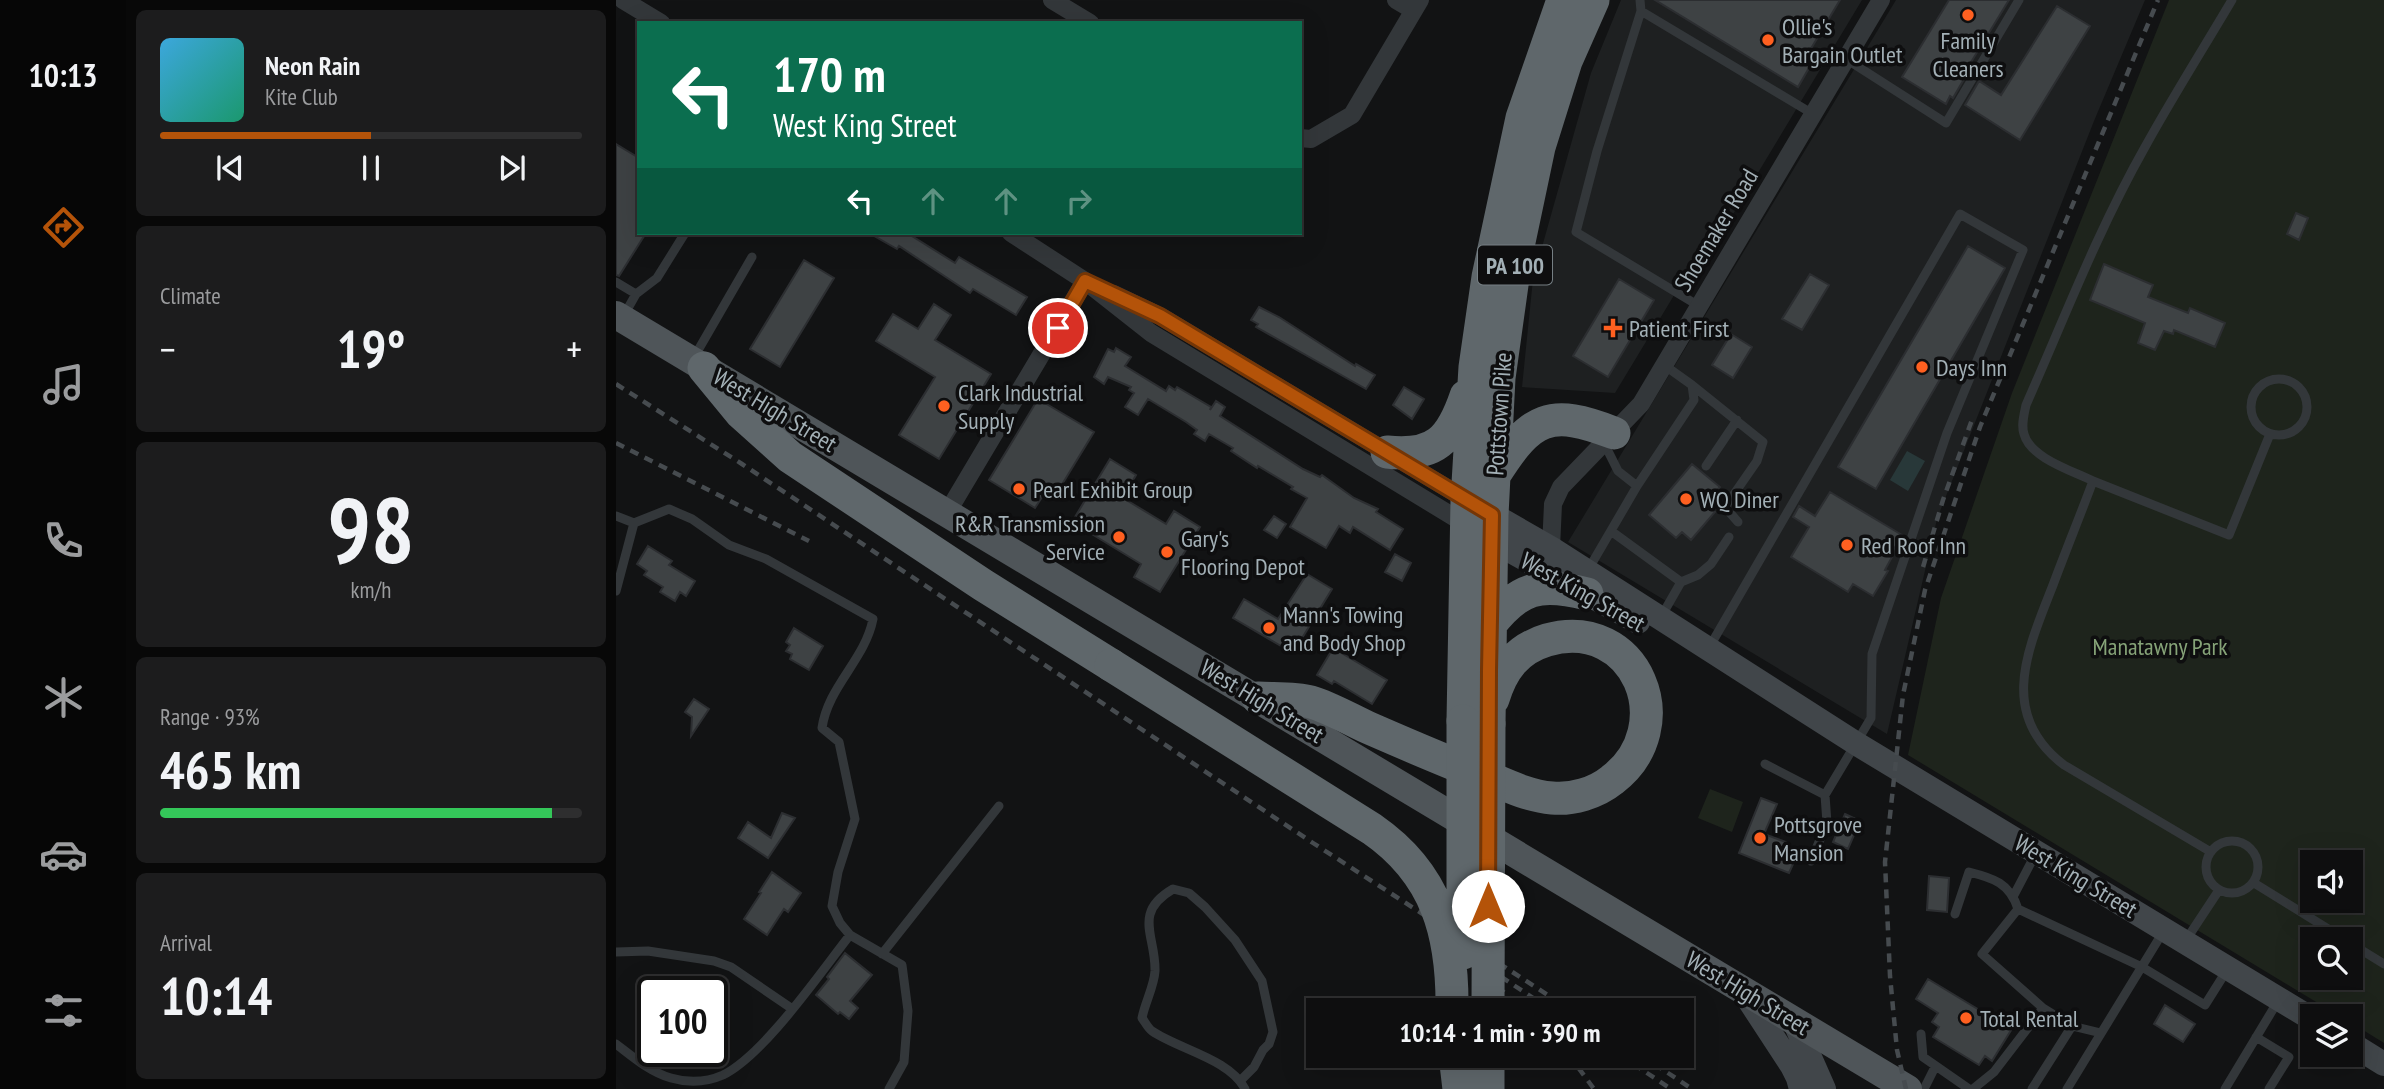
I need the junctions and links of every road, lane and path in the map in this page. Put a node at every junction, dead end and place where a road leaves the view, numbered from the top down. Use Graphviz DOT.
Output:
graph roads {
  1 [pos="623,0"];
  2 [pos="1052,0"];
  3 [pos="1396,0"];
  4 [pos="1563,0"];
  5 [pos="1592,0"];
  6 [pos="1640,0"];
  7 [pos="1881,0"];
  8 [pos="2019,0"];
  9 [pos="2232,0"];
  10 [pos="1416,5"];
  11 [pos="1641,11"];
  12 [pos="658,21"];
  13 [pos="1087,21"];
  14 [pos="1846,59"];
  15 [pos="1813,114"];
  16 [pos="1305,139"];
  17 [pos="684,235"];
  18 [pos="1030,238"];
  19 [pos="752,257"];
  20 [pos="1085,281"];
  21 [pos="616,282"];
  22 [pos="1699,306"];
  23 [pos="625,309"];
  24 [pos="698,364"];
  25 [pos="1664,365"];
  26 [pos="1475,367"];
  27 [pos="1692,385"];
  28 [pos="1737,420"];
  29 [pos="2270,434"];
  30 [pos="1609,438"];
  31 [pos="1387,452"];
  32 [pos="1706,466"];
  33 [pos="1494,476"];
  34 [pos="2093,481"];
  35 [pos="1637,486"];
  36 [pos="947,513"];
  37 [pos="616,516"];
  38 [pos="1480,521"];
  39 [pos="1738,522"];
  40 [pos="634,523"];
  41 [pos="1611,531"];
  42 [pos="1729,537"];
  43 [pos="1551,548"];
  44 [pos="1681,582"];
  45 [pos="1587,583"];
  46 [pos="616,591"];
  47 [pos="1660,618"];
  48 [pos="1489,626"];
  49 [pos="1708,649"];
  50 [pos="1258,698"];
  51 [pos="1480,720"];
  52 [pos="1849,739"];
  53 [pos="1765,764"];
  54 [pos="1825,795"];
  55 [pos="999,806"];
  56 [pos="2211,852"];
  57 [pos="2037,853"];
  58 [pos="1811,861"];
  59 [pos="2254,883"];
  60 [pos="2219,890"];
  61 [pos="2014,895"];
  62 [pos="2018,909"];
  63 [pos="1955,914"];
  64 [pos="2325,927"];
  65 [pos="850,935"];
  66 [pos="2175,936"];
  67 [pos="2363,951"];
  68 [pos="616,952"];
  69 [pos="881,954"];
  70 [pos="2384,964"];
  71 [pos="2142,967"];
  72 [pos="2228,968"];
  73 [pos="1744,991"];
  74 [pos="1451,998"];
  75 [pos="1464,998"];
  76 [pos="1488,998"];
  77 [pos="2279,999"];
  78 [pos="791,1008"];
  79 [pos="2043,1008"];
  80 [pos="2300,1012"];
  81 [pos="1794,1021"];
  82 [pos="2072,1026"];
  83 [pos="1921,1034"];
  84 [pos="2101,1034"];
  85 [pos="2256,1037"];
  86 [pos="616,1044"];
  87 [pos="2363,1051"];
  88 [pos="2384,1064"];
  89 [pos="1935,1067"];
  90 [pos="1457,1068"];
  91 [pos="1462,1068"];
  92 [pos="1488,1068"];
  93 [pos="1243,1085"];
  94 [pos="889,1089"];
  95 [pos="1461,1089"];
  96 [pos="1488,1089"];
  97 [pos="1801,1089"];
  98 [pos="1824,1089"];
  99 [pos="1908,1089"];
  100 [pos="1924,1089"];
  101 [pos="1971,1089"];
  102 [pos="2032,1089"];
  103 [pos="2067,1089"];
  104 [pos="2225,1089"];
  105 [pos="2269,1089"];
  1 -- 12 [label="street"];
  2 -- 13 [label="street"];
  3 -- 10 [label="street"];
  4 -- 26 [label="highway, Pottstown Pike / PA 100"];
  5 -- 33 [label="highway, Pottstown Pike / PA 100"];
  6 -- 11 [label="lane"];
  7 -- 14 [label="street, Shoemaker Road"];
  8 -- 14 [label="lane"];
  9 -- 34 [label="lane"];
  10 -- 16 [label="street"];
  11 -- 15 [label="lane"];
  11 -- 22 [label="lane"];
  14 -- 15 [label="street, Shoemaker Road"];
  15 -- 22 [label="street, Shoemaker Road"];
  17 -- 23 [label="lane"];
  18 -- 20 [label="street, West King Street"];
  19 -- 24 [label="lane"];
  20 -- 31 [label="street, West King Street"];
  20 -- 36 [label="street"];
  20 -- 38 [label="street, West King Street"];
  21 -- 23 [label="lane"];
  22 -- 25 [label="street, Shoemaker Road"];
  23 -- 24 [label="main road, West High Street"];
  24 -- 36 [label="main road, West High Street"];
  24 -- 74 [label="highway, bridge"];
  25 -- 27 [label="lane"];
  25 -- 30 [label="street, Shoemaker Road"];
  26 -- 31 [label="highway"];
  26 -- 38 [label="highway, Pottstown Pike / PA 100"];
  27 -- 28 [label="lane"];
  27 -- 35 [label="lane"];
  28 -- 32 [label="lane"];
  28 -- 39 [label="lane"];
  29 -- 29 [label="lane"];
  29 -- 34 [label="lane"];
  30 -- 33 [label="highway"];
  30 -- 35 [label="lane"];
  30 -- 43 [label="street, Shoemaker Road"];
  31 -- 38 [label="street, West King Street"];
  33 -- 38 [label="highway, Pottstown Pike / PA 100"];
  34 -- 56 [label="lane"];
  35 -- 41 [label="lane"];
  36 -- 50 [label="main road, West High Street"];
  37 -- 40 [label="lane"];
  38 -- 43 [label="main road, West King Street"];
  38 -- 45 [label="main road, West King Street"];
  38 -- 48 [label="highway, Pottstown Pike / PA 100"];
  38 -- 51 [label="highway, Pottstown Pike / PA 100"];
  40 -- 46 [label="lane"];
  40 -- 65 [label="lane"];
  41 -- 44 [label="lane"];
  41 -- 45 [label="lane"];
  42 -- 44 [label="lane"];
  43 -- 45 [label="main road, West King Street"];
  44 -- 47 [label="lane"];
  45 -- 47 [label="main road, West King Street"];
  45 -- 48 [label="highway"];
  45 -- 52 [label="main road, West King Street"];
  47 -- 49 [label="main road, West King Street"];
  48 -- 51 [label="highway, Pottstown Pike / PA 100"];
  49 -- 52 [label="main road, West King Street"];
  49 -- 52 [label="lane"];
  50 -- 51 [label="highway"];
  50 -- 73 [label="main road, West High Street"];
  51 -- 75 [label="highway, Pottstown Pike / PA 100, bridge"];
  51 -- 76 [label="highway, Pottstown Pike / PA 100, bridge"];
  52 -- 54 [label="lane"];
  52 -- 57 [label="main road, West King Street"];
  53 -- 54 [label="lane"];
  54 -- 58 [label="lane"];
  55 -- 69 [label="lane"];
  56 -- 59 [label="lane"];
  56 -- 60 [label="lane"];
  57 -- 61 [label="lane"];
  57 -- 66 [label="main road, West King Street"];
  59 -- 60 [label="lane"];
  59 -- 64 [label="lane"];
  60 -- 66 [label="lane"];
  61 -- 62 [label="lane"];
  61 -- 63 [label="lane"];
  62 -- 71 [label="lane"];
  62 -- 79 [label="lane"];
  65 -- 69 [label="lane"];
  65 -- 78 [label="lane"];
  66 -- 71 [label="lane"];
  66 -- 72 [label="main road, West King Street"];
  67 -- 70 [label="lane"];
  68 -- 78 [label="lane"];
  69 -- 94 [label="lane"];
  71 -- 72 [label="lane"];
  71 -- 84 [label="lane"];
  72 -- 77 [label="main road, West King Street"];
  73 -- 81 [label="main road, West High Street"];
  73 -- 97 [label="main road"];
  77 -- 80 [label="main road, West King Street"];
  77 -- 85 [label="lane"];
  78 -- 86 [label="lane"];
  79 -- 82 [label="lane"];
  79 -- 101 [label="lane"];
  81 -- 98 [label="main road"];
  81 -- 99 [label="main road, West High Street"];
  82 -- 84 [label="lane"];
  82 -- 102 [label="lane"];
  83 -- 89 [label="lane"];
  84 -- 103 [label="lane"];
  85 -- 104 [label="lane"];
  85 -- 105 [label="lane"];
  87 -- 88 [label="main road"];
  89 -- 100 [label="lane"];
  89 -- 101 [label="lane"];
  90 -- 95 [label="highway"];
  91 -- 95 [label="highway"];
  92 -- 96 [label="highway"];
  93 -- 93 [label="lane"];
}
